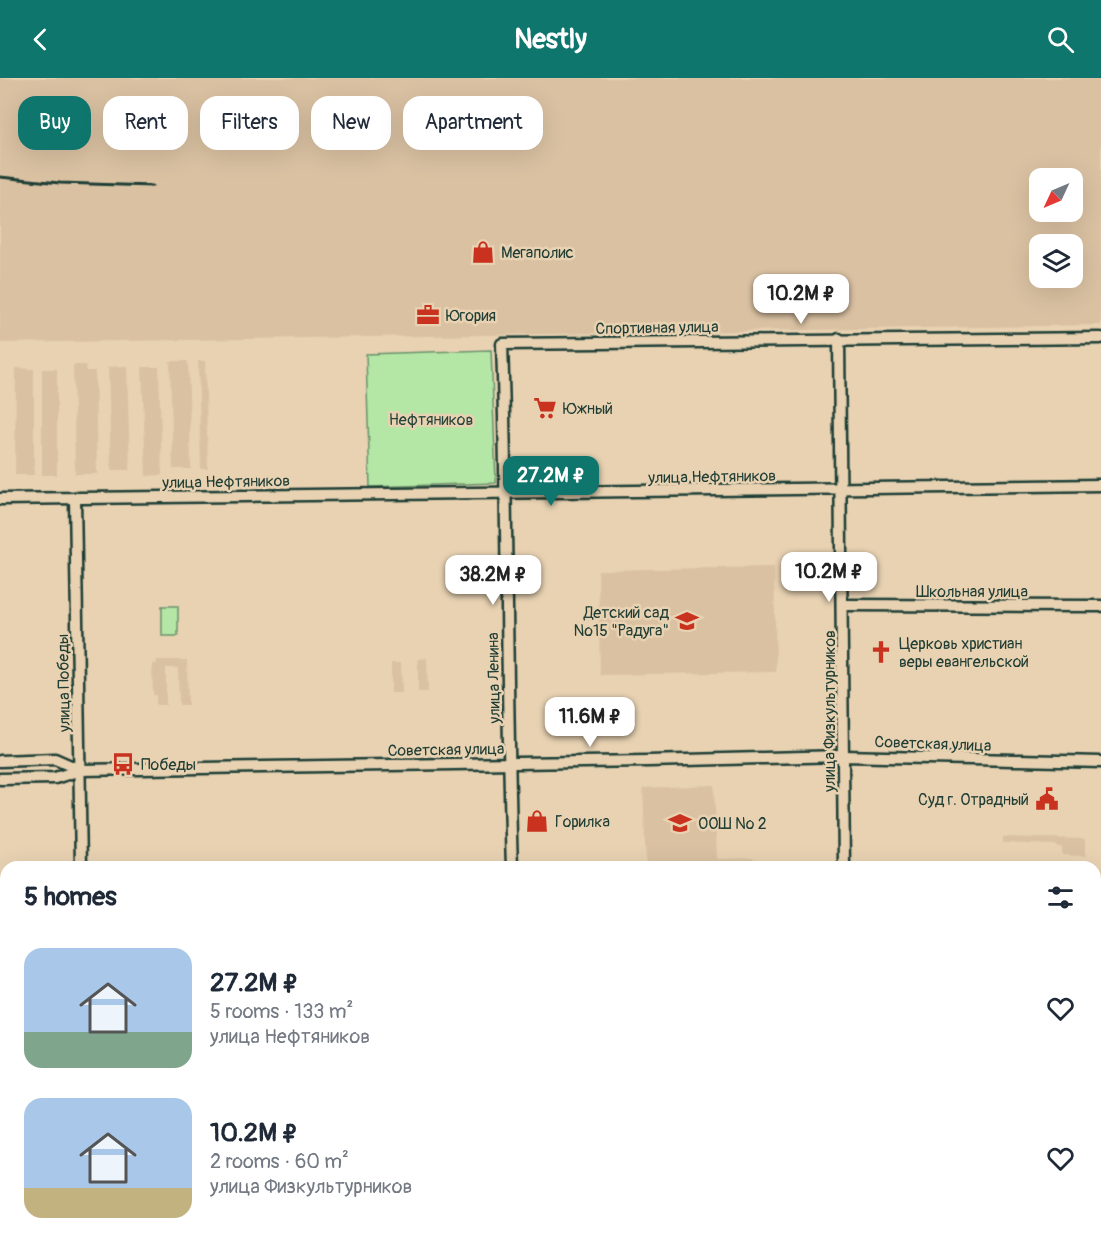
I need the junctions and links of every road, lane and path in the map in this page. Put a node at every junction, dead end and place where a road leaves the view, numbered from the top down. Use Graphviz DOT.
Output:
graph roads {
  1 [pos="1101,338"];
  2 [pos="839,339"];
  3 [pos="502,344"];
  4 [pos="1101,485"];
  5 [pos="841,490"];
  6 [pos="507,493"];
  7 [pos="75,498"];
  8 [pos="0,499"];
  9 [pos="843,605"];
  10 [pos="1101,606"];
  11 [pos="843,756"];
  12 [pos="0,761"];
  13 [pos="1101,762"];
  14 [pos="508,763"];
  15 [pos="80,770"];
  16 [pos="0,779"];
  17 [pos="81,861"];
  18 [pos="512,861"];
  19 [pos="844,861"];
  1 -- 2 [label="street, Спортивная улица"];
  2 -- 3 [label="street, Спортивная улица"];
  2 -- 5 [label="street, улица Физкультурников"];
  3 -- 6 [label="street, улица Ленина"];
  4 -- 5 [label="street, улица Нефтяников"];
  5 -- 6 [label="street, улица Нефтяников"];
  5 -- 9 [label="street, улица Физкультурников"];
  6 -- 7 [label="street, улица Нефтяников"];
  6 -- 14 [label="street, улица Ленина"];
  7 -- 8 [label="street, улица Нефтяников"];
  7 -- 15 [label="street, улица Победы"];
  9 -- 10 [label="street, Школьная улица"];
  9 -- 11 [label="street, улица Физкультурников"];
  11 -- 13 [label="street, Советская улица"];
  11 -- 14 [label="street, Советская улица"];
  11 -- 19 [label="street, улица Физкультурников"];
  12 -- 15 [label="street, Советская улица"];
  14 -- 15 [label="street, Советская улица"];
  14 -- 18 [label="street, улица Ленина"];
  15 -- 16 [label="street, Советская улица"];
  15 -- 17 [label="street, улица Победы"];
}
